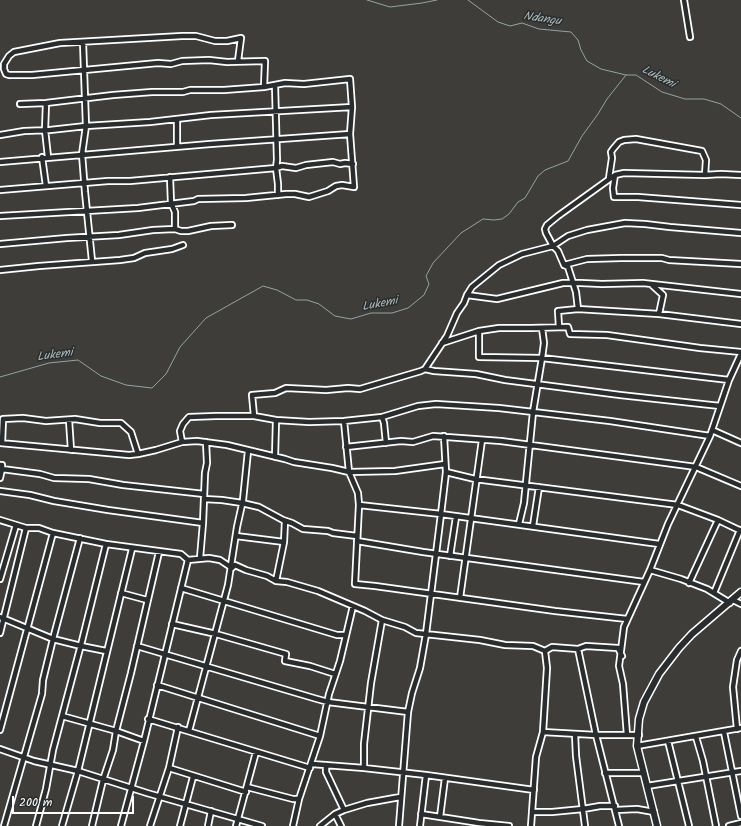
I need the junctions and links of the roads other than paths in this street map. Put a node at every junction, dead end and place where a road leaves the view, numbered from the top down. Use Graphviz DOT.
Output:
graph roads {
  1 [pos="684,0"];
  2 [pos="690,38"];
  3 [pos="83,42"];
  4 [pos="238,61"];
  5 [pos="84,70"];
  6 [pos="275,85"];
  7 [pos="264,87"];
  8 [pos="85,99"];
  9 [pos="46,103"];
  10 [pos="20,104"];
  11 [pos="352,107"];
  12 [pos="276,111"];
  13 [pos="177,119"];
  14 [pos="86,126"];
  15 [pos="45,130"];
  16 [pos="350,134"];
  17 [pos="0,135"];
  18 [pos="276,140"];
  19 [pos="177,146"];
  20 [pos="82,154"];
  21 [pos="45,157"];
  22 [pos="0,162"];
  23 [pos="353,164"];
  24 [pos="276,168"];
  25 [pos="615,175"];
  26 [pos="705,175"];
  27 [pos="741,175"];
  28 [pos="170,177"];
  29 [pos="609,178"];
  30 [pos="85,184"];
  31 [pos="46,186"];
  32 [pos="0,190"];
  33 [pos="278,195"];
  34 [pos="172,203"];
  35 [pos="741,205"];
  36 [pos="87,210"];
  37 [pos="0,216"];
  38 [pos="232,225"];
  39 [pos="175,229"];
  40 [pos="741,234"];
  41 [pos="89,236"];
  42 [pos="0,244"];
  43 [pos="183,245"];
  44 [pos="553,246"];
  45 [pos="92,261"];
  46 [pos="741,264"];
  47 [pos="564,265"];
  48 [pos="0,270"];
  49 [pos="573,283"];
  50 [pos="651,284"];
  51 [pos="741,294"];
  52 [pos="467,295"];
  53 [pos="578,309"];
  54 [pos="659,314"];
  55 [pos="741,324"];
  56 [pos="559,327"];
  57 [pos="542,328"];
  58 [pos="479,331"];
  59 [pos="442,343"];
  60 [pos="741,353"];
  61 [pos="542,358"];
  62 [pos="739,365"];
  63 [pos="425,369"];
  64 [pos="728,380"];
  65 [pos="539,384"];
  66 [pos="720,406"];
  67 [pos="533,412"];
  68 [pos="254,416"];
  69 [pos="382,418"];
  70 [pos="69,420"];
  71 [pos="276,420"];
  72 [pos="344,421"];
  73 [pos="712,430"];
  74 [pos="444,436"];
  75 [pos="710,436"];
  76 [pos="482,440"];
  77 [pos="182,442"];
  78 [pos="206,442"];
  79 [pos="1,443"];
  80 [pos="386,443"];
  81 [pos="741,443"];
  82 [pos="530,445"];
  83 [pos="346,447"];
  84 [pos="70,450"];
  85 [pos="248,451"];
  86 [pos="138,454"];
  87 [pos="275,457"];
  88 [pos="445,464"];
  89 [pos="1,467"];
  90 [pos="696,467"];
  91 [pos="349,472"];
  92 [pos="446,472"];
  93 [pos="0,478"];
  94 [pos="475,478"];
  95 [pos="525,485"];
  96 [pos="741,486"];
  97 [pos="540,487"];
  98 [pos="0,491"];
  99 [pos="204,497"];
  100 [pos="242,502"];
  101 [pos="678,505"];
  102 [pos="359,506"];
  103 [pos="441,514"];
  104 [pos="456,517"];
  105 [pos="470,518"];
  106 [pos="718,520"];
  107 [pos="286,521"];
  108 [pos="0,522"];
  109 [pos="203,523"];
  110 [pos="519,524"];
  111 [pos="16,525"];
  112 [pos="533,526"];
  113 [pos="26,528"];
  114 [pos="740,531"];
  115 [pos="53,533"];
  116 [pos="236,536"];
  117 [pos="80,538"];
  118 [pos="357,539"];
  119 [pos="284,542"];
  120 [pos="106,544"];
  121 [pos="659,544"];
  122 [pos="132,548"];
  123 [pos="159,552"];
  124 [pos="436,554"];
  125 [pos="450,556"];
  126 [pos="200,558"];
  127 [pos="464,558"];
  128 [pos="188,560"];
  129 [pos="232,568"];
  130 [pos="650,570"];
  131 [pos="0,579"];
  132 [pos="276,581"];
  133 [pos="644,582"];
  134 [pos="690,583"];
  135 [pos="180,588"];
  136 [pos="741,592"];
  137 [pos="121,593"];
  138 [pos="714,593"];
  139 [pos="430,594"];
  140 [pos="460,598"];
  141 [pos="147,600"];
  142 [pos="225,600"];
  143 [pos="732,601"];
  144 [pos="741,604"];
  145 [pos="352,606"];
  146 [pos="2,618"];
  147 [pos="627,619"];
  148 [pos="382,620"];
  149 [pos="172,624"];
  150 [pos="28,628"];
  151 [pos="0,633"];
  152 [pos="216,634"];
  153 [pos="426,634"];
  154 [pos="346,635"];
  155 [pos="53,639"];
  156 [pos="81,646"];
  157 [pos="137,646"];
  158 [pos="578,649"];
  159 [pos="106,651"];
  160 [pos="545,651"];
  161 [pos="741,651"];
  162 [pos="165,654"];
  163 [pos="622,656"];
  164 [pos="206,666"];
  165 [pos="335,674"];
  166 [pos="157,685"];
  167 [pos="198,699"];
  168 [pos="328,702"];
  169 [pos="368,706"];
  170 [pos="408,712"];
  171 [pos="62,716"];
  172 [pos="148,719"];
  173 [pos="89,725"];
  174 [pos="178,727"];
  175 [pos="739,728"];
  176 [pos="0,730"];
  177 [pos="116,731"];
  178 [pos="189,731"];
  179 [pos="543,732"];
  180 [pos="724,732"];
  181 [pos="575,734"];
  182 [pos="596,735"];
  183 [pos="639,735"];
  184 [pos="320,736"];
  185 [pos="627,736"];
  186 [pos="696,737"];
  187 [pos="144,741"];
  188 [pos="668,741"];
  189 [pos="637,746"];
  190 [pos="0,749"];
  191 [pos="256,752"];
  192 [pos="24,757"];
  193 [pos="50,764"];
  194 [pos="326,765"];
  195 [pos="311,766"];
  196 [pos="169,768"];
  197 [pos="364,768"];
  198 [pos="78,771"];
  199 [pos="741,771"];
  200 [pos="605,772"];
  201 [pos="404,773"];
  202 [pos="644,773"];
  203 [pos="733,773"];
  204 [pos="426,775"];
  205 [pos="194,777"];
  206 [pos="706,777"];
  207 [pos="445,778"];
  208 [pos="103,780"];
  209 [pos="678,782"];
  210 [pos="647,786"];
  211 [pos="131,788"];
  212 [pos="246,790"];
  213 [pos="534,790"];
  214 [pos="160,797"];
  215 [pos="400,797"];
  216 [pos="299,799"];
  217 [pos="185,804"];
  218 [pos="615,808"];
  219 [pos="583,809"];
  220 [pos="344,810"];
  221 [pos="211,811"];
  222 [pos="532,812"];
  223 [pos="654,812"];
  224 [pos="335,814"];
  225 [pos="421,814"];
  226 [pos="440,816"];
  227 [pos="741,816"];
  228 [pos="239,819"];
  229 [pos="741,823"];
  230 [pos="479,824"];
  231 [pos="496,825"];
  232 [pos="4,826"];
  233 [pos="36,826"];
  234 [pos="62,826"];
  235 [pos="92,826"];
  236 [pos="121,826"];
  237 [pos="150,826"];
  238 [pos="180,826"];
  239 [pos="208,826"];
  240 [pos="236,826"];
  241 [pos="262,826"];
  242 [pos="293,826"];
  243 [pos="320,826"];
  244 [pos="341,826"];
  245 [pos="399,826"];
  246 [pos="420,826"];
  247 [pos="509,826"];
  248 [pos="531,826"];
  249 [pos="585,826"];
  250 [pos="619,826"];
  251 [pos="657,826"];
  252 [pos="689,826"];
  253 [pos="716,826"];
  254 [pos="729,826"];
  1 -- 2 [label="street"];
  3 -- 4 [label="street"];
  3 -- 5 [label="street"];
  3 -- 5 [label="street"];
  4 -- 5 [label="street"];
  4 -- 7 [label="street"];
  5 -- 8 [label="street"];
  6 -- 7 [label="street"];
  6 -- 11 [label="street"];
  6 -- 12 [label="street"];
  7 -- 8 [label="street"];
  8 -- 9 [label="street"];
  8 -- 14 [label="street"];
  9 -- 10 [label="street"];
  9 -- 15 [label="street"];
  11 -- 12 [label="street"];
  11 -- 16 [label="street"];
  12 -- 13 [label="street"];
  12 -- 18 [label="street"];
  13 -- 14 [label="street"];
  13 -- 19 [label="street"];
  14 -- 15 [label="street"];
  14 -- 20 [label="street"];
  15 -- 17 [label="street"];
  15 -- 21 [label="street"];
  16 -- 18 [label="street"];
  16 -- 23 [label="street"];
  18 -- 19 [label="street"];
  18 -- 24 [label="street"];
  19 -- 20 [label="street"];
  20 -- 21 [label="street"];
  20 -- 30 [label="street"];
  21 -- 22 [label="street"];
  21 -- 31 [label="street"];
  23 -- 24 [label="street"];
  23 -- 33 [label="street"];
  24 -- 28 [label="street"];
  24 -- 33 [label="street"];
  25 -- 26 [label="street"];
  25 -- 29 [label="street"];
  25 -- 35 [label="street"];
  26 -- 27 [label="street"];
  26 -- 29 [label="street"];
  28 -- 30 [label="street"];
  28 -- 34 [label="street"];
  29 -- 44 [label="street"];
  30 -- 31 [label="street"];
  30 -- 36 [label="street"];
  31 -- 32 [label="street"];
  33 -- 34 [label="street"];
  34 -- 36 [label="street"];
  34 -- 39 [label="street"];
  36 -- 37 [label="street"];
  36 -- 41 [label="street"];
  38 -- 39 [label="street"];
  39 -- 41 [label="street"];
  40 -- 44 [label="street"];
  41 -- 42 [label="street"];
  41 -- 45 [label="street"];
  43 -- 45 [label="street"];
  44 -- 47 [label="street"];
  44 -- 52 [label="street"];
  45 -- 48 [label="street"];
  46 -- 47 [label="street"];
  47 -- 49 [label="street"];
  49 -- 50 [label="street"];
  49 -- 52 [label="street"];
  49 -- 53 [label="street"];
  50 -- 51 [label="street"];
  50 -- 54 [label="street"];
  52 -- 59 [label="street"];
  53 -- 54 [label="street"];
  53 -- 56 [label="street"];
  54 -- 55 [label="street"];
  56 -- 57 [label="street"];
  56 -- 60 [label="street"];
  57 -- 58 [label="street"];
  57 -- 61 [label="street"];
  58 -- 59 [label="street"];
  58 -- 61 [label="street"];
  59 -- 63 [label="street"];
  60 -- 62 [label="street"];
  61 -- 64 [label="street"];
  61 -- 65 [label="street"];
  62 -- 64 [label="street"];
  63 -- 65 [label="street"];
  63 -- 68 [label="street"];
  64 -- 66 [label="street"];
  65 -- 66 [label="street"];
  65 -- 67 [label="street"];
  66 -- 73 [label="street"];
  67 -- 69 [label="street"];
  67 -- 75 [label="street"];
  67 -- 82 [label="street"];
  68 -- 71 [label="street"];
  68 -- 77 [label="street"];
  69 -- 72 [label="street"];
  69 -- 80 [label="street"];
  70 -- 79 [label="street"];
  70 -- 84 [label="street"];
  70 -- 86 [label="street"];
  71 -- 72 [label="street"];
  71 -- 87 [label="street"];
  72 -- 83 [label="street"];
  73 -- 75 [label="street"];
  73 -- 81 [label="street"];
  74 -- 76 [label="street"];
  74 -- 80 [label="street"];
  74 -- 88 [label="street"];
  75 -- 90 [label="street"];
  76 -- 82 [label="street"];
  76 -- 94 [label="street"];
  77 -- 78 [label="street"];
  77 -- 86 [label="street"];
  78 -- 85 [label="street"];
  78 -- 99 [label="street"];
  79 -- 84 [label="street"];
  80 -- 83 [label="street"];
  82 -- 90 [label="street"];
  82 -- 95 [label="street"];
  83 -- 91 [label="street"];
  84 -- 86 [label="street"];
  85 -- 87 [label="street"];
  85 -- 100 [label="street"];
  87 -- 91 [label="street"];
  88 -- 91 [label="street"];
  88 -- 92 [label="street"];
  89 -- 93 [label="street"];
  89 -- 99 [label="street"];
  90 -- 96 [label="street"];
  90 -- 101 [label="street"];
  91 -- 102 [label="street"];
  92 -- 94 [label="street"];
  92 -- 103 [label="street"];
  94 -- 95 [label="street"];
  94 -- 105 [label="street"];
  95 -- 97 [label="street"];
  95 -- 110 [label="street"];
  97 -- 101 [label="street"];
  97 -- 112 [label="street"];
  98 -- 109 [label="street"];
  99 -- 100 [label="street"];
  99 -- 109 [label="street"];
  100 -- 107 [label="street"];
  100 -- 116 [label="street"];
  101 -- 106 [label="street"];
  101 -- 121 [label="street"];
  102 -- 103 [label="street"];
  102 -- 118 [label="street"];
  103 -- 104 [label="street"];
  103 -- 124 [label="street"];
  104 -- 105 [label="street"];
  104 -- 125 [label="street"];
  105 -- 110 [label="street"];
  105 -- 127 [label="street"];
  106 -- 114 [label="street"];
  106 -- 134 [label="street"];
  107 -- 118 [label="street"];
  107 -- 119 [label="street"];
  108 -- 111 [label="street"];
  109 -- 126 [label="street"];
  110 -- 112 [label="street"];
  111 -- 113 [label="street"];
  111 -- 131 [label="street"];
  112 -- 121 [label="street"];
  113 -- 115 [label="street"];
  113 -- 146 [label="street"];
  114 -- 138 [label="street"];
  115 -- 117 [label="street"];
  115 -- 150 [label="street"];
  116 -- 119 [label="street"];
  116 -- 129 [label="street"];
  117 -- 120 [label="street"];
  117 -- 155 [label="street"];
  118 -- 124 [label="street"];
  118 -- 139 [label="street"];
  119 -- 132 [label="street"];
  120 -- 122 [label="street"];
  120 -- 156 [label="street"];
  121 -- 130 [label="street"];
  122 -- 123 [label="street"];
  122 -- 137 [label="street"];
  123 -- 128 [label="street"];
  123 -- 141 [label="street"];
  124 -- 125 [label="street"];
  124 -- 139 [label="street"];
  125 -- 127 [label="street"];
  126 -- 128 [label="street"];
  126 -- 129 [label="street"];
  127 -- 133 [label="street"];
  127 -- 140 [label="street"];
  128 -- 135 [label="street"];
  129 -- 132 [label="street"];
  129 -- 142 [label="street"];
  130 -- 133 [label="street"];
  130 -- 134 [label="street"];
  132 -- 145 [label="street"];
  133 -- 147 [label="street"];
  134 -- 138 [label="street"];
  135 -- 142 [label="street"];
  135 -- 149 [label="street"];
  136 -- 143 [label="street"];
  137 -- 141 [label="street"];
  137 -- 159 [label="street"];
  138 -- 143 [label="street"];
  139 -- 140 [label="street"];
  139 -- 153 [label="street"];
  140 -- 147 [label="street"];
  141 -- 157 [label="street"];
  142 -- 152 [label="street"];
  142 -- 154 [label="street"];
  143 -- 144 [label="street"];
  143 -- 183 [label="street"];
  145 -- 148 [label="street"];
  145 -- 154 [label="street"];
  146 -- 150 [label="street"];
  146 -- 151 [label="street"];
  147 -- 163 [label="street"];
  148 -- 153 [label="street"];
  148 -- 169 [label="street"];
  149 -- 152 [label="street"];
  149 -- 162 [label="street"];
  150 -- 155 [label="street"];
  150 -- 176 [label="street"];
  152 -- 164 [label="street"];
  152 -- 165 [label="street"];
  153 -- 160 [label="street"];
  153 -- 170 [label="street"];
  154 -- 165 [label="street"];
  155 -- 156 [label="street"];
  155 -- 192 [label="street"];
  156 -- 159 [label="street"];
  156 -- 171 [label="street"];
  157 -- 162 [label="street"];
  157 -- 177 [label="street"];
  158 -- 160 [label="street"];
  158 -- 163 [label="street"];
  158 -- 182 [label="street"];
  159 -- 173 [label="street"];
  160 -- 179 [label="street"];
  161 -- 175 [label="street"];
  162 -- 164 [label="street"];
  162 -- 166 [label="street"];
  163 -- 185 [label="street"];
  164 -- 167 [label="street"];
  164 -- 168 [label="street"];
  165 -- 168 [label="street"];
  166 -- 167 [label="street"];
  166 -- 172 [label="street"];
  167 -- 178 [label="street"];
  167 -- 184 [label="street"];
  168 -- 169 [label="street"];
  168 -- 184 [label="street"];
  169 -- 170 [label="street"];
  169 -- 197 [label="street"];
  170 -- 201 [label="street"];
  171 -- 173 [label="street"];
  171 -- 193 [label="street"];
  172 -- 174 [label="street"];
  172 -- 187 [label="street"];
  173 -- 177 [label="street"];
  173 -- 198 [label="street"];
  174 -- 178 [label="street"];
  174 -- 196 [label="street"];
  175 -- 180 [label="street"];
  177 -- 187 [label="street"];
  177 -- 208 [label="street"];
  178 -- 191 [label="street"];
  179 -- 181 [label="street"];
  179 -- 213 [label="street"];
  180 -- 186 [label="street"];
  180 -- 203 [label="street"];
  181 -- 182 [label="street"];
  181 -- 219 [label="street"];
  182 -- 185 [label="street"];
  182 -- 200 [label="street"];
  183 -- 185 [label="street"];
  183 -- 189 [label="street"];
  184 -- 195 [label="street"];
  186 -- 188 [label="street"];
  186 -- 206 [label="street"];
  187 -- 211 [label="street"];
  188 -- 189 [label="street"];
  188 -- 209 [label="street"];
  189 -- 202 [label="street"];
  190 -- 192 [label="street"];
  191 -- 195 [label="street"];
  191 -- 212 [label="street"];
  192 -- 193 [label="street"];
  192 -- 232 [label="street"];
  193 -- 198 [label="street"];
  193 -- 233 [label="street"];
  194 -- 195 [label="street"];
  194 -- 197 [label="street"];
  194 -- 220 [label="street"];
  195 -- 216 [label="street"];
  196 -- 205 [label="street"];
  196 -- 214 [label="street"];
  197 -- 201 [label="street"];
  198 -- 208 [label="street"];
  198 -- 234 [label="street"];
  199 -- 203 [label="street"];
  200 -- 202 [label="street"];
  200 -- 218 [label="street"];
  201 -- 204 [label="street"];
  201 -- 215 [label="street"];
  202 -- 210 [label="street"];
  203 -- 206 [label="street"];
  203 -- 227 [label="street"];
  204 -- 207 [label="street"];
  204 -- 225 [label="street"];
  205 -- 212 [label="street"];
  205 -- 217 [label="street"];
  206 -- 209 [label="street"];
  206 -- 253 [label="street"];
  207 -- 213 [label="street"];
  207 -- 226 [label="street"];
  208 -- 211 [label="street"];
  208 -- 235 [label="street"];
  209 -- 210 [label="street"];
  209 -- 252 [label="street"];
  210 -- 223 [label="street"];
  211 -- 214 [label="street"];
  211 -- 236 [label="street"];
  212 -- 216 [label="street"];
  212 -- 228 [label="street"];
  213 -- 222 [label="street"];
  214 -- 217 [label="street"];
  214 -- 237 [label="street"];
  215 -- 220 [label="street"];
  215 -- 245 [label="street"];
  216 -- 242 [label="street"];
  217 -- 221 [label="street"];
  217 -- 238 [label="street"];
  218 -- 219 [label="street"];
  218 -- 223 [label="street"];
  218 -- 250 [label="street"];
  219 -- 222 [label="street"];
  219 -- 249 [label="street"];
  220 -- 224 [label="street"];
  221 -- 228 [label="street"];
  221 -- 239 [label="street"];
  222 -- 248 [label="street"];
  223 -- 251 [label="street"];
  224 -- 243 [label="street"];
  224 -- 244 [label="street"];
  225 -- 226 [label="street"];
  225 -- 246 [label="street"];
  226 -- 230 [label="street"];
  228 -- 240 [label="street"];
  228 -- 241 [label="street"];
  229 -- 254 [label="street"];
  230 -- 231 [label="street"];
  231 -- 247 [label="street"];
}
